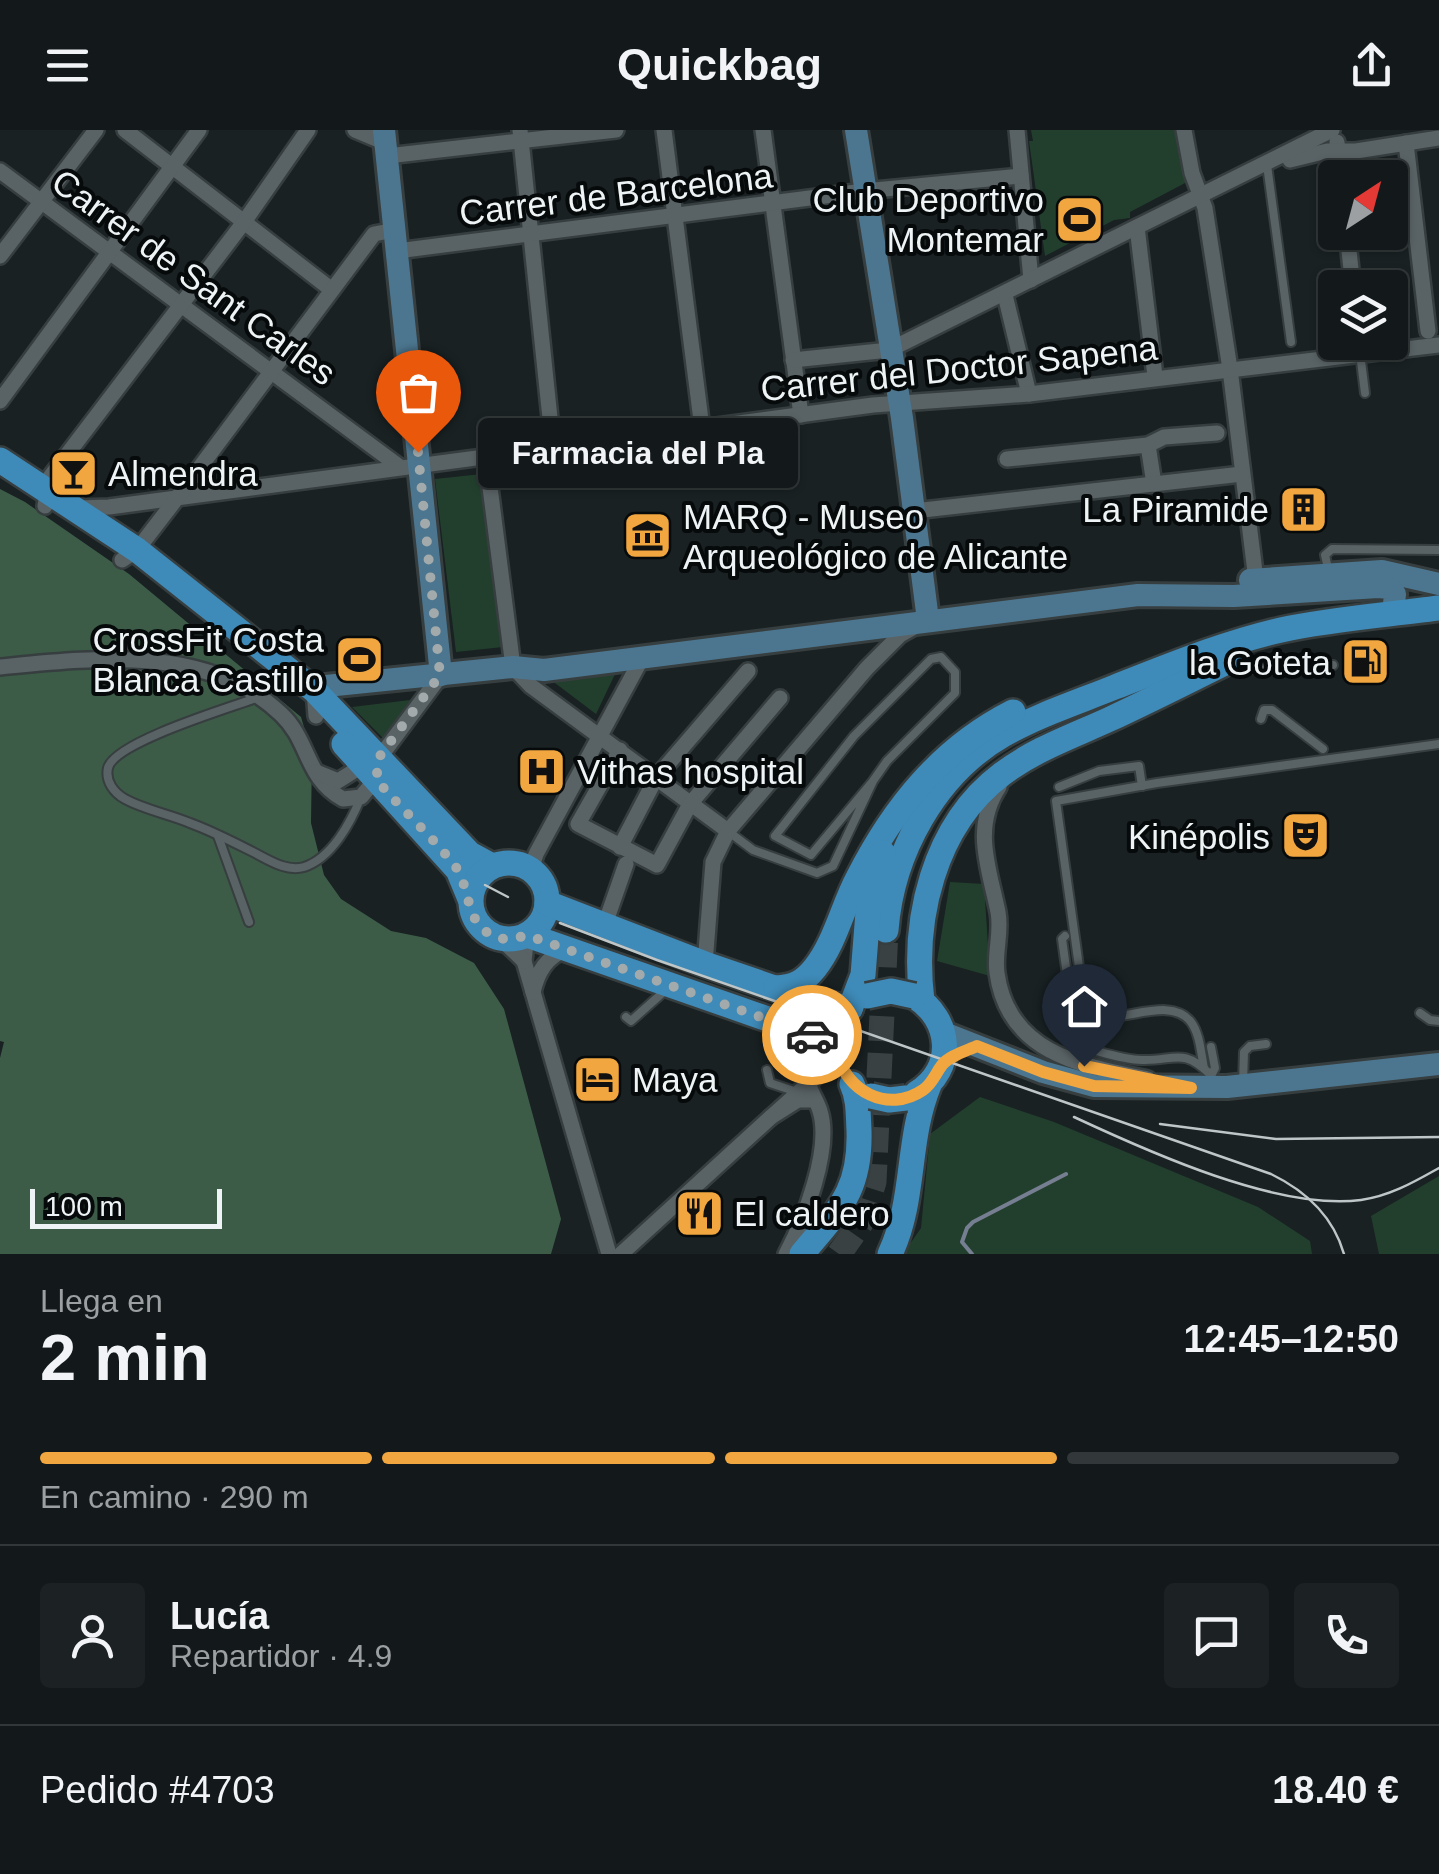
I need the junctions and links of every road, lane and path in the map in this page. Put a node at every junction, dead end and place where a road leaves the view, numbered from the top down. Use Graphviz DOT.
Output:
graph roads {
  1 [pos="96,130"];
  2 [pos="125,130"];
  3 [pos="199,130"];
  4 [pos="308,130"];
  5 [pos="355,130"];
  6 [pos="616,130"];
  7 [pos="664,130"];
  8 [pos="764,130"];
  9 [pos="856,130"];
  10 [pos="1017,130"];
  11 [pos="1184,130"];
  12 [pos="1334,130"];
  13 [pos="599,131"];
  14 [pos="520,136"];
  15 [pos="1439,138"];
  16 [pos="386,143"];
  17 [pos="1406,143"];
  18 [pos="1338,150"];
  19 [pos="1339,160"];
  20 [pos="1267,165"];
  21 [pos="172,166"];
  22 [pos="0,171"];
  23 [pos="1021,176"];
  24 [pos="864,191"];
  25 [pos="1200,196"];
  26 [pos="41,202"];
  27 [pos="774,204"];
  28 [pos="675,218"];
  29 [pos="244,222"];
  30 [pos="1137,228"];
  31 [pos="532,235"];
  32 [pos="396,241"];
  33 [pos="110,252"];
  34 [pos="0,256"];
  35 [pos="1031,280"];
  36 [pos="332,290"];
  37 [pos="1005,295"];
  38 [pos="179,303"];
  39 [pos="1428,331"];
  40 [pos="1291,342"];
  41 [pos="1439,344"];
  42 [pos="1408,346"];
  43 [pos="891,354"];
  44 [pos="1318,355"];
  45 [pos="793,360"];
  46 [pos="1361,360"];
  47 [pos="1230,369"];
  48 [pos="271,370"];
  49 [pos="1155,376"];
  50 [pos="1365,393"];
  51 [pos="1029,394"];
  52 [pos="0,401"];
  53 [pos="899,404"];
  54 [pos="801,414"];
  55 [pos="702,428"];
  56 [pos="1217,433"];
  57 [pos="1148,445"];
  58 [pos="554,447"];
  59 [pos="486,456"];
  60 [pos="1006,459"];
  61 [pos="0,460"];
  62 [pos="410,467"];
  63 [pos="1242,474"];
  64 [pos="0,478"];
  65 [pos="1154,484"];
  66 [pos="45,498"];
  67 [pos="177,498"];
  68 [pos="76,508"];
  69 [pos="914,510"];
  70 [pos="1439,550"];
  71 [pos="129,555"];
  72 [pos="1329,573"];
  73 [pos="1256,580"];
  74 [pos="1439,584"];
  75 [pos="910,593"];
  76 [pos="1138,595"];
  77 [pos="1200,595"];
  78 [pos="1439,608"];
  79 [pos="1393,614"];
  80 [pos="928,620"];
  81 [pos="1439,625"];
  82 [pos="900,626"];
  83 [pos="865,630"];
  84 [pos="642,658"];
  85 [pos="1218,660"];
  86 [pos="1333,665"];
  87 [pos="0,666"];
  88 [pos="513,667"];
  89 [pos="868,668"];
  90 [pos="748,671"];
  91 [pos="440,675"];
  92 [pos="259,697"];
  93 [pos="780,698"];
  94 [pos="316,703"];
  95 [pos="1262,719"];
  96 [pos="600,734"];
  97 [pos="1439,744"];
  98 [pos="1322,749"];
  99 [pos="620,750"];
  100 [pos="1017,764"];
  101 [pos="313,770"];
  102 [pos="370,774"];
  103 [pos="656,778"];
  104 [pos="873,780"];
  105 [pos="1142,786"];
  106 [pos="1059,787"];
  107 [pos="906,803"];
  108 [pos="690,804"];
  109 [pos="728,831"];
  110 [pos="218,836"];
  111 [pos="620,847"];
  112 [pos="626,864"];
  113 [pos="492,866"];
  114 [pos="531,870"];
  115 [pos="470,898"];
  116 [pos="547,903"];
  117 [pos="249,922"];
  118 [pos="604,927"];
  119 [pos="894,932"];
  120 [pos="1065,936"];
  121 [pos="517,945"];
  122 [pos="566,949"];
  123 [pos="705,964"];
  124 [pos="669,986"];
  125 [pos="776,988"];
  126 [pos="533,992"];
  127 [pos="918,999"];
  128 [pos="859,1002"];
  129 [pos="1420,1012"];
  130 [pos="626,1017"];
  131 [pos="1439,1021"];
  132 [pos="944,1033"];
  133 [pos="1266,1044"];
  134 [pos="977,1046"];
  135 [pos="1211,1047"];
  136 [pos="837,1055"];
  137 [pos="943,1062"];
  138 [pos="1439,1064"];
  139 [pos="767,1070"];
  140 [pos="1204,1079"];
  141 [pos="1244,1086"];
  142 [pos="802,1088"];
  143 [pos="862,1090"];
  144 [pos="917,1091"];
  145 [pos="814,1100"];
  146 [pos="771,1118"];
  147 [pos="610,1254"];
  148 [pos="622,1254"];
  149 [pos="786,1254"];
  150 [pos="802,1254"];
  151 [pos="890,1254"];
  1 -- 26 [label="street"];
  2 -- 21 [label="street"];
  3 -- 21 [label="street"];
  4 -- 29 [label="street"];
  5 -- 16 [label="street"];
  6 -- 13 [label="street"];
  7 -- 28 [label="street"];
  8 -- 27 [label="street"];
  9 -- 24 [label="street"];
  10 -- 23 [label="street"];
  11 -- 25 [label="street"];
  12 -- 18 [label="street"];
  12 -- 20 [label="street"];
  13 -- 14 [label="street"];
  14 -- 16 [label="street"];
  14 -- 31 [label="street"];
  15 -- 17 [label="street"];
  16 -- 32 [label="street"];
  17 -- 18 [label="street"];
  17 -- 39 [label="street"];
  18 -- 19 [label="street"];
  18 -- 20 [label="street"];
  20 -- 25 [label="street"];
  20 -- 40 [label="lane"];
  21 -- 29 [label="street"];
  21 -- 33 [label="street"];
  22 -- 26 [label="street, Carrer de Sant Carles"];
  23 -- 24 [label="street, Carrer de Barcelona"];
  23 -- 35 [label="street"];
  24 -- 27 [label="street, Carrer de Barcelona"];
  24 -- 43 [label="street"];
  25 -- 30 [label="street"];
  25 -- 47 [label="street"];
  26 -- 33 [label="street, Carrer de Sant Carles"];
  26 -- 34 [label="street"];
  27 -- 28 [label="street, Carrer de Barcelona"];
  27 -- 45 [label="street"];
  28 -- 31 [label="street, Carrer de Barcelona"];
  28 -- 55 [label="street"];
  29 -- 36 [label="street"];
  29 -- 38 [label="street"];
  30 -- 35 [label="street"];
  30 -- 49 [label="street"];
  31 -- 32 [label="street, Carrer de Barcelona"];
  31 -- 58 [label="street"];
  32 -- 36 [label="street"];
  32 -- 62 [label="street"];
  33 -- 38 [label="street, Carrer de Sant Carles"];
  33 -- 52 [label="street"];
  35 -- 37 [label="street"];
  36 -- 48 [label="street"];
  37 -- 43 [label="street"];
  37 -- 51 [label="street"];
  38 -- 48 [label="street, Carrer de Sant Carles"];
  38 -- 66 [label="street"];
  41 -- 42 [label="street, Carrer del Doctor Sapena"];
  43 -- 45 [label="street"];
  43 -- 53 [label="street"];
  44 -- 47 [label="street, Carrer del Doctor Sapena"];
  45 -- 54 [label="street"];
  46 -- 50 [label="lane"];
  47 -- 49 [label="street, Carrer del Doctor Sapena"];
  47 -- 63 [label="street"];
  48 -- 62 [label="street, Carrer de Sant Carles"];
  48 -- 67 [label="street"];
  49 -- 51 [label="street, Carrer del Doctor Sapena"];
  51 -- 53 [label="street, Carrer del Doctor Sapena"];
  53 -- 54 [label="street, Carrer del Doctor Sapena"];
  53 -- 69 [label="street"];
  53 -- 75 [label="street"];
  54 -- 55 [label="street, Carrer del Doctor Sapena"];
  55 -- 58 [label="street, Carrer del Doctor Sapena"];
  56 -- 57 [label="street"];
  57 -- 60 [label="street"];
  57 -- 65 [label="street"];
  58 -- 59 [label="street, Carrer del Doctor Sapena"];
  59 -- 62 [label="street, Carrer del Doctor Sapena"];
  59 -- 88 [label="street"];
  61 -- 66 [label="main road"];
  62 -- 67 [label="street"];
  62 -- 91 [label="street"];
  63 -- 65 [label="street"];
  63 -- 73 [label="street"];
  64 -- 66 [label="main road"];
  65 -- 69 [label="street"];
  66 -- 68 [label="main road"];
  66 -- 71 [label="main road"];
  67 -- 68 [label="street"];
  67 -- 71 [label="street"];
  68 -- 71 [label="main road"];
  69 -- 80 [label="street"];
  70 -- 72 [label="lane"];
  71 -- 94 [label="main road"];
  72 -- 73 [label="street"];
  72 -- 74 [label="street"];
  72 -- 77 [label="street"];
  73 -- 76 [label="street"];
  75 -- 80 [label="street"];
  75 -- 82 [label="street"];
  76 -- 77 [label="street"];
  76 -- 80 [label="street"];
  77 -- 79 [label="street"];
  78 -- 79 [label="main road"];
  79 -- 85 [label="main road"];
  80 -- 82 [label="street"];
  80 -- 89 [label="street"];
  81 -- 85 [label="main road"];
  82 -- 83 [label="street"];
  83 -- 84 [label="street"];
  83 -- 89 [label="street"];
  84 -- 88 [label="street"];
  84 -- 96 [label="street"];
  85 -- 86 [label="lane"];
  85 -- 100 [label="main road"];
  85 -- 107 [label="main road"];
  85 -- 119 [label="main road"];
  87 -- 92 [label="street"];
  88 -- 91 [label="street"];
  88 -- 96 [label="street"];
  89 -- 109 [label="street"];
  90 -- 103 [label="street"];
  91 -- 94 [label="street"];
  91 -- 102 [label="street"];
  92 -- 101 [label="street"];
  92 -- 110 [label="lane"];
  93 -- 108 [label="street"];
  94 -- 102 [label="main road"];
  95 -- 98 [label="lane"];
  96 -- 99 [label="street"];
  96 -- 114 [label="street"];
  97 -- 105 [label="lane"];
  99 -- 103 [label="street"];
  99 -- 111 [label="street"];
  100 -- 127 [label="main road"];
  100 -- 140 [label="street"];
  101 -- 102 [label="street"];
  101 -- 102 [label="street"];
  102 -- 110 [label="lane"];
  102 -- 113 [label="main road"];
  102 -- 115 [label="main road"];
  103 -- 108 [label="street"];
  103 -- 111 [label="street"];
  104 -- 104 [label="lane"];
  104 -- 109 [label="lane"];
  105 -- 106 [label="lane"];
  105 -- 140 [label="lane"];
  107 -- 125 [label="main road"];
  107 -- 128 [label="main road"];
  108 -- 109 [label="street"];
  108 -- 111 [label="street"];
  109 -- 123 [label="street"];
  110 -- 117 [label="lane"];
  112 -- 118 [label="street"];
  113 -- 114 [label="main road"];
  113 -- 115 [label="main road"];
  114 -- 116 [label="main road"];
  115 -- 121 [label="main road"];
  116 -- 118 [label="main road"];
  116 -- 121 [label="main road"];
  118 -- 123 [label="main road"];
  120 -- 140 [label="lane"];
  121 -- 122 [label="main road"];
  121 -- 126 [label="street"];
  122 -- 124 [label="main road"];
  122 -- 126 [label="street"];
  123 -- 125 [label="main road"];
  124 -- 130 [label="lane"];
  124 -- 136 [label="main road"];
  125 -- 128 [label="main road"];
  126 -- 147 [label="street"];
  127 -- 128 [label="main road, bridge"];
  127 -- 132 [label="main road"];
  128 -- 136 [label="main road"];
  129 -- 131 [label="lane"];
  132 -- 134 [label="street"];
  132 -- 137 [label="main road"];
  133 -- 141 [label="lane"];
  134 -- 137 [label="street"];
  134 -- 140 [label="street"];
  135 -- 140 [label="lane"];
  136 -- 142 [label="street"];
  136 -- 143 [label="main road"];
  137 -- 144 [label="main road"];
  138 -- 141 [label="street"];
  139 -- 142 [label="lane"];
  140 -- 141 [label="street"];
  142 -- 145 [label="street"];
  142 -- 146 [label="street"];
  143 -- 144 [label="main road, bridge"];
  143 -- 150 [label="main road"];
  144 -- 151 [label="main road"];
  145 -- 146 [label="street"];
  145 -- 149 [label="street"];
  146 -- 148 [label="street"];
}
